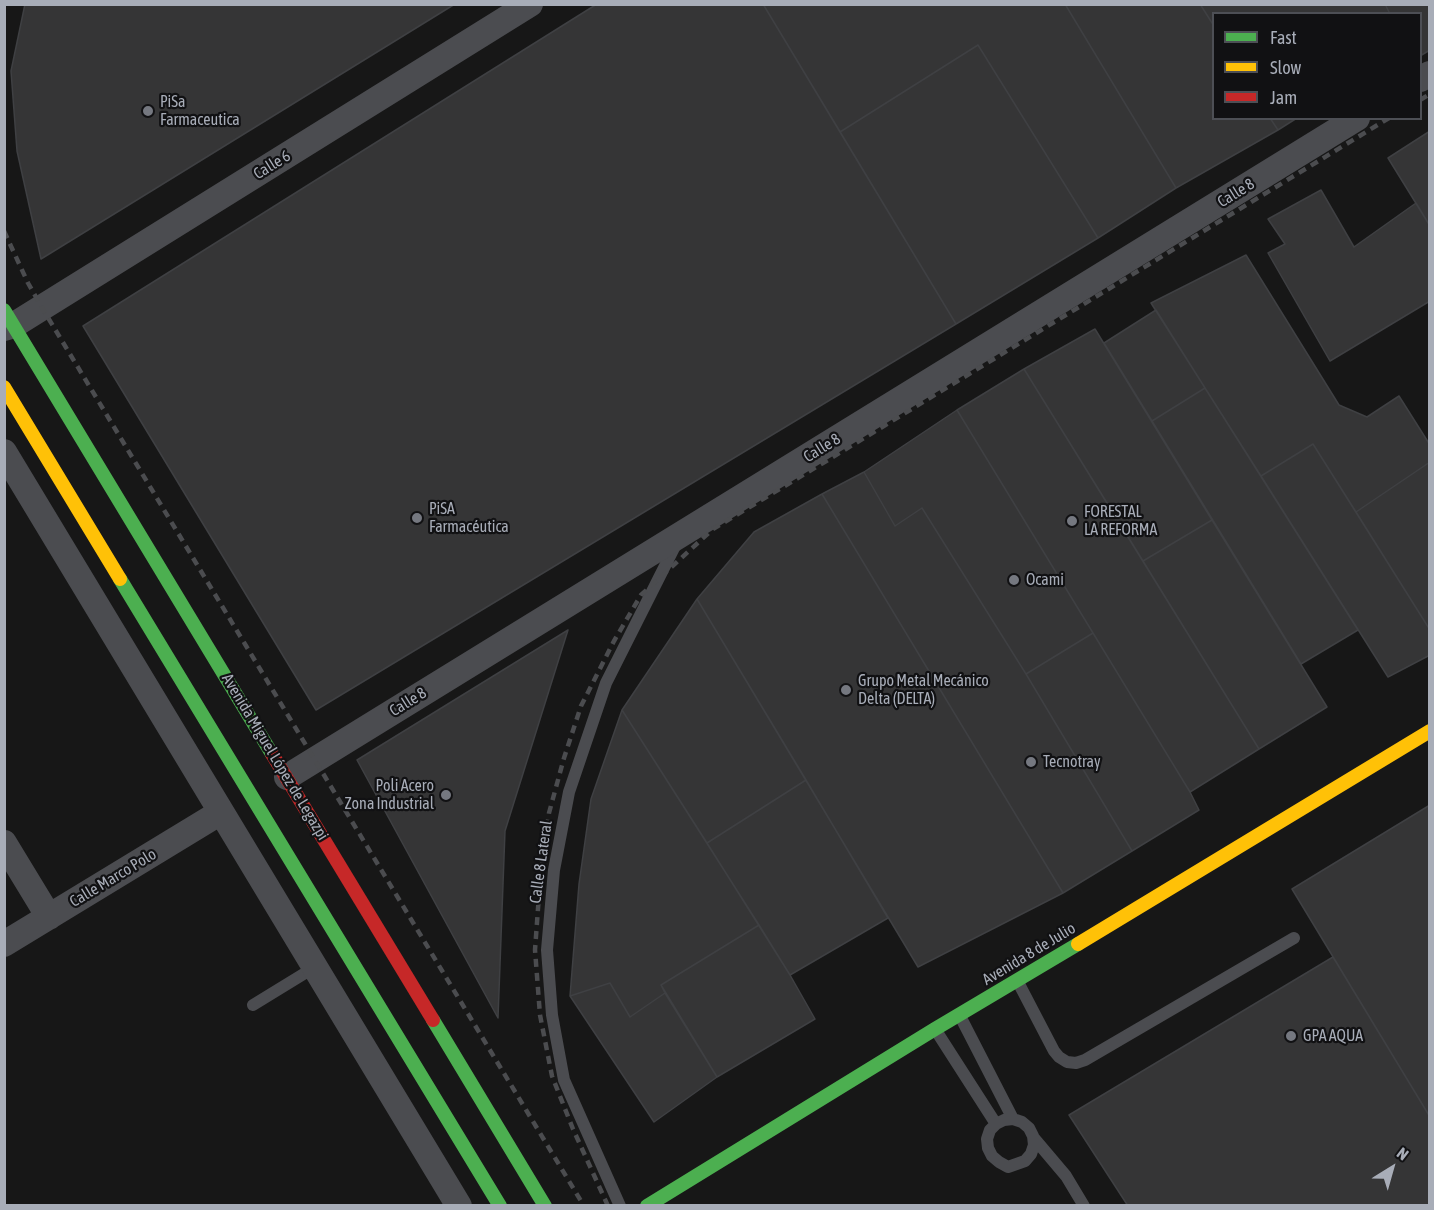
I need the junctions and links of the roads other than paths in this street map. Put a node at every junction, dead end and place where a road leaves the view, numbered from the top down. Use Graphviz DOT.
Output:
graph roads {
  1 [pos="530,4"];
  2 [pos="1354,120"];
  3 [pos="8,321"];
  4 [pos="4,387"];
  5 [pos="4,452"];
  6 [pos="680,535"];
  7 [pos="1430,731"];
  8 [pos="287,777"];
  9 [pos="221,812"];
  10 [pos="4,843"];
  11 [pos="49,917"];
  12 [pos="1294,938"];
  13 [pos="4,944"];
  14 [pos="315,967"];
  15 [pos="1017,981"];
  16 [pos="254,1005"];
  17 [pos="959,1015"];
  18 [pos="935,1029"];
  19 [pos="1013,1119"];
  20 [pos="996,1124"];
  21 [pos="1033,1136"];
  22 [pos="459,1206"];
  23 [pos="500,1206"];
  24 [pos="545,1206"];
  25 [pos="620,1206"];
  26 [pos="647,1206"];
  27 [pos="1084,1206"];
  1 -- 3 [label="street, Calle 6"];
  2 -- 6 [label="street, Calle 8"];
  3 -- 8 [label="main road, Avenida Miguel López de Legazpi"];
  4 -- 23 [label="main road"];
  5 -- 9 [label="street"];
  6 -- 8 [label="street, Calle 8"];
  6 -- 25 [label="lane, Calle 8 Lateral"];
  7 -- 15 [label="main road, Avenida 8 de Julio"];
  8 -- 24 [label="main road, Avenida Miguel López de Legazpi"];
  9 -- 11 [label="street, Calle Marco Polo"];
  9 -- 14 [label="street"];
  10 -- 11 [label="street"];
  11 -- 13 [label="street, Calle Marco Polo"];
  12 -- 15 [label="lane"];
  14 -- 16 [label="lane"];
  14 -- 22 [label="street"];
  15 -- 17 [label="main road, Avenida 8 de Julio"];
  17 -- 18 [label="main road, Avenida 8 de Julio"];
  17 -- 19 [label="lane"];
  18 -- 20 [label="lane"];
  18 -- 26 [label="main road, Avenida 8 de Julio"];
  19 -- 20 [label="lane"];
  19 -- 21 [label="lane"];
  20 -- 21 [label="lane"];
  21 -- 27 [label="lane"];
}
